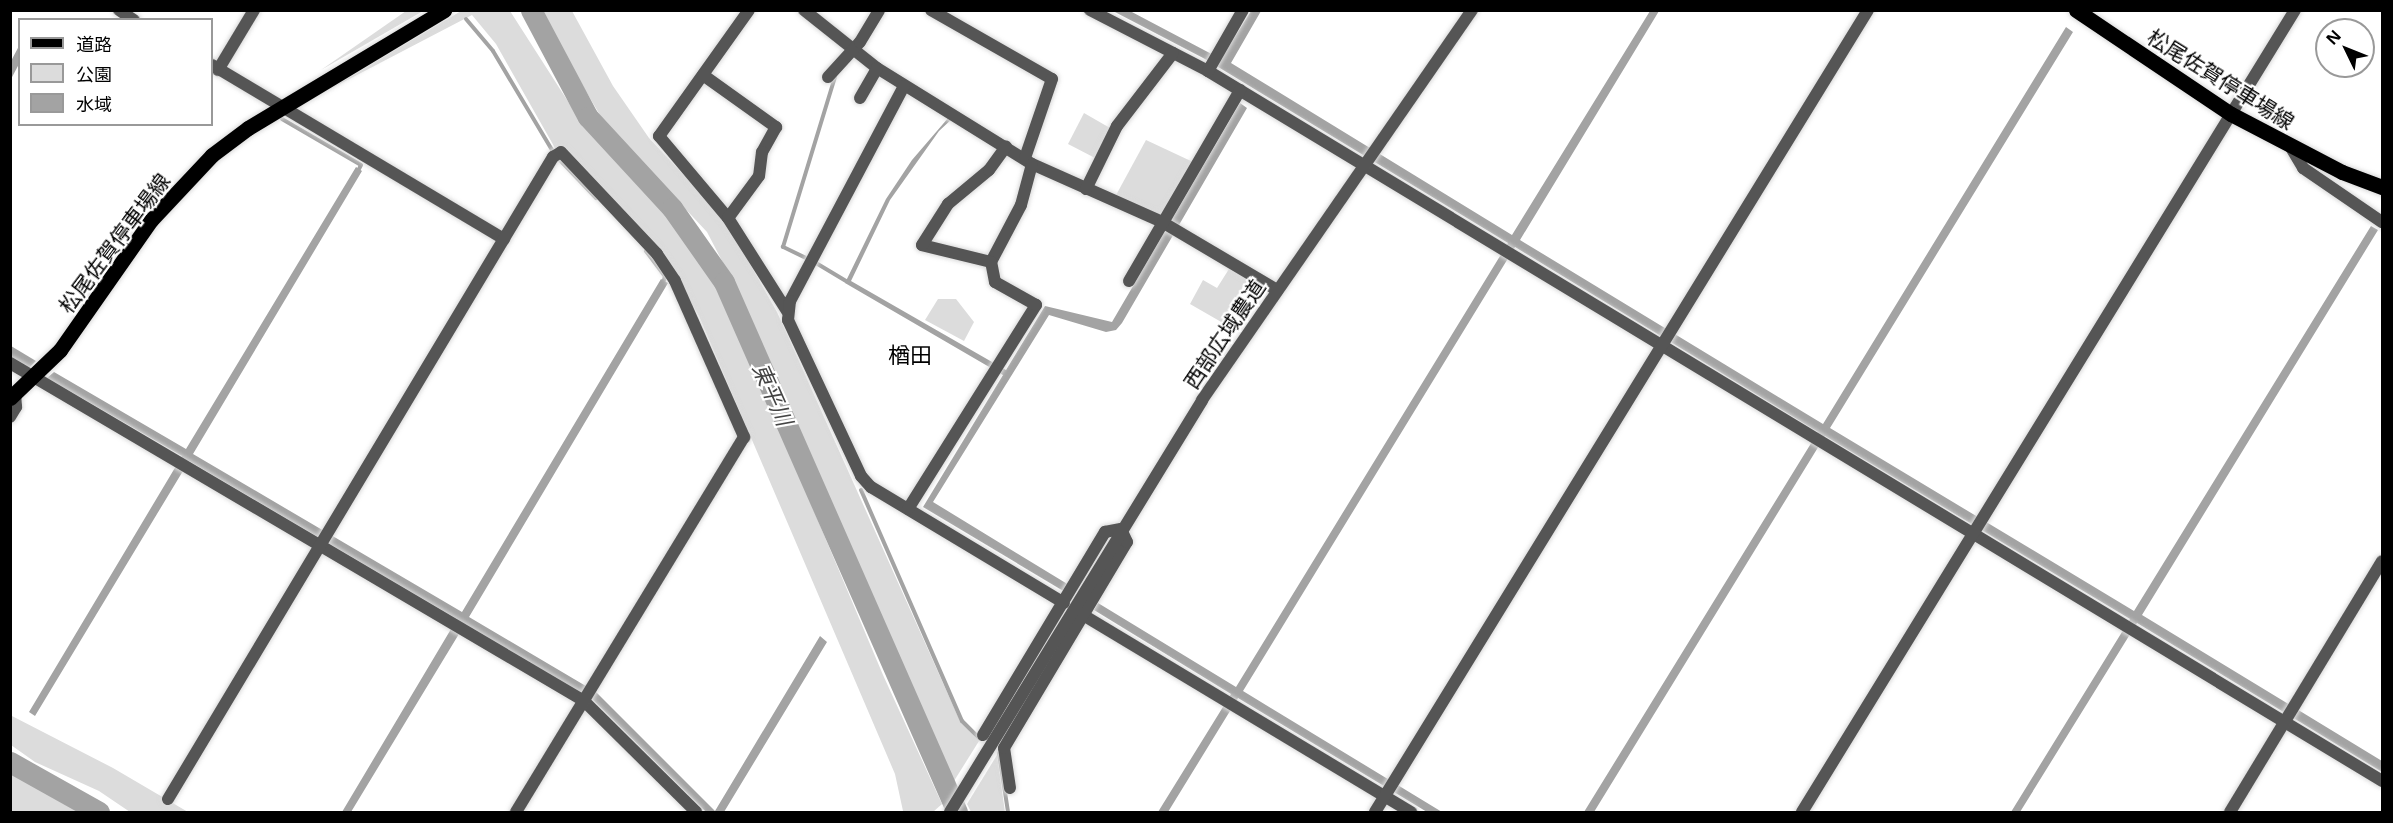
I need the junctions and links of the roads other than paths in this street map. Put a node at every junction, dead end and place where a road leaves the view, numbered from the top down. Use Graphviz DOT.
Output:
graph roads {
  1 [pos="254,10"];
  2 [pos="444,10"];
  3 [pos="749,10"];
  4 [pos="804,10"];
  5 [pos="879,10"];
  6 [pos="932,10"];
  7 [pos="1090,10"];
  8 [pos="1243,10"];
  9 [pos="1472,10"];
  10 [pos="1868,10"];
  11 [pos="2076,10"];
  12 [pos="2295,10"];
  13 [pos="850,50"];
  14 [pos="1173,53"];
  15 [pos="215,68"];
  16 [pos="877,68"];
  17 [pos="1210,69"];
  18 [pos="703,75"];
  19 [pos="828,77"];
  20 [pos="904,86"];
  21 [pos="1240,90"];
  22 [pos="860,98"];
  23 [pos="282,108"];
  24 [pos="2231,114"];
  25 [pos="2290,146"];
  26 [pos="1006,147"];
  27 [pos="1029,161"];
  28 [pos="1365,165"];
  29 [pos="2382,187"];
  30 [pos="1086,189"];
  31 [pos="729,218"];
  32 [pos="2382,222"];
  33 [pos="1164,223"];
  34 [pos="504,239"];
  35 [pos="991,262"];
  36 [pos="1129,280"];
  37 [pos="1277,290"];
  38 [pos="787,311"];
  39 [pos="1663,344"];
  40 [pos="10,363"];
  41 [pos="34,377"];
  42 [pos="13,396"];
  43 [pos="10,417"];
  44 [pos="908,509"];
  45 [pos="1121,529"];
  46 [pos="1974,532"];
  47 [pos="320,546"];
  48 [pos="2382,561"];
  49 [pos="1064,603"];
  50 [pos="1083,615"];
  51 [pos="584,701"];
  52 [pos="2285,722"];
  53 [pos="983,735"];
  54 [pos="2382,781"];
  55 [pos="1010,788"];
  56 [pos="1389,790"];
  57 [pos="168,799"];
  58 [pos="516,813"];
  59 [pos="696,813"];
  60 [pos="950,813"];
  61 [pos="1375,813"];
  62 [pos="1411,813"];
  63 [pos="1802,813"];
  64 [pos="2230,813"];
  1 -- 15 [label="street"];
  2 -- 23 [label="main road, 松尾佐賀停車場線"];
  3 -- 18 [label="street"];
  4 -- 13 [label="street"];
  5 -- 13 [label="street"];
  6 -- 27 [label="street"];
  7 -- 14 [label="street"];
  8 -- 17 [label="street"];
  9 -- 28 [label="street, 西部広域農道"];
  10 -- 39 [label="street"];
  11 -- 24 [label="main road, 松尾佐賀停車場線"];
  12 -- 24 [label="street"];
  13 -- 16 [label="street"];
  13 -- 19 [label="street"];
  14 -- 17 [label="street"];
  14 -- 30 [label="street"];
  15 -- 23 [label="street"];
  16 -- 20 [label="street"];
  16 -- 22 [label="street"];
  17 -- 21 [label="street"];
  18 -- 31 [label="street"];
  18 -- 31 [label="street"];
  20 -- 26 [label="street"];
  20 -- 38 [label="street"];
  21 -- 28 [label="street"];
  21 -- 33 [label="street"];
  23 -- 34 [label="street"];
  23 -- 41 [label="main road, 松尾佐賀停車場線"];
  24 -- 25 [label="main road, 松尾佐賀停車場線"];
  24 -- 46 [label="street"];
  25 -- 29 [label="main road, 松尾佐賀停車場線"];
  25 -- 32 [label="street"];
  26 -- 27 [label="street"];
  26 -- 35 [label="street"];
  27 -- 30 [label="street"];
  27 -- 35 [label="street"];
  28 -- 37 [label="street, 西部広域農道"];
  28 -- 39 [label="street"];
  30 -- 33 [label="street"];
  31 -- 38 [label="street"];
  33 -- 36 [label="street"];
  33 -- 37 [label="street"];
  34 -- 47 [label="street"];
  34 -- 51 [label="street"];
  35 -- 44 [label="street"];
  37 -- 45 [label="street, 西部広域農道"];
  38 -- 44 [label="street"];
  39 -- 46 [label="street"];
  39 -- 56 [label="street"];
  40 -- 41 [label="street"];
  41 -- 42 [label="main road, 松尾佐賀停車場線"];
  41 -- 47 [label="street"];
  42 -- 43 [label="street"];
  44 -- 49 [label="street"];
  45 -- 49 [label="street"];
  45 -- 50 [label="street"];
  45 -- 60 [label="street, 西部広域農道"];
  46 -- 52 [label="street"];
  46 -- 63 [label="street"];
  47 -- 51 [label="street"];
  47 -- 57 [label="street"];
  48 -- 52 [label="street"];
  49 -- 53 [label="street"];
  50 -- 55 [label="street"];
  50 -- 56 [label="street"];
  51 -- 58 [label="street"];
  51 -- 59 [label="street"];
  52 -- 54 [label="street"];
  52 -- 64 [label="street"];
  56 -- 61 [label="street"];
  56 -- 62 [label="street"];
}
